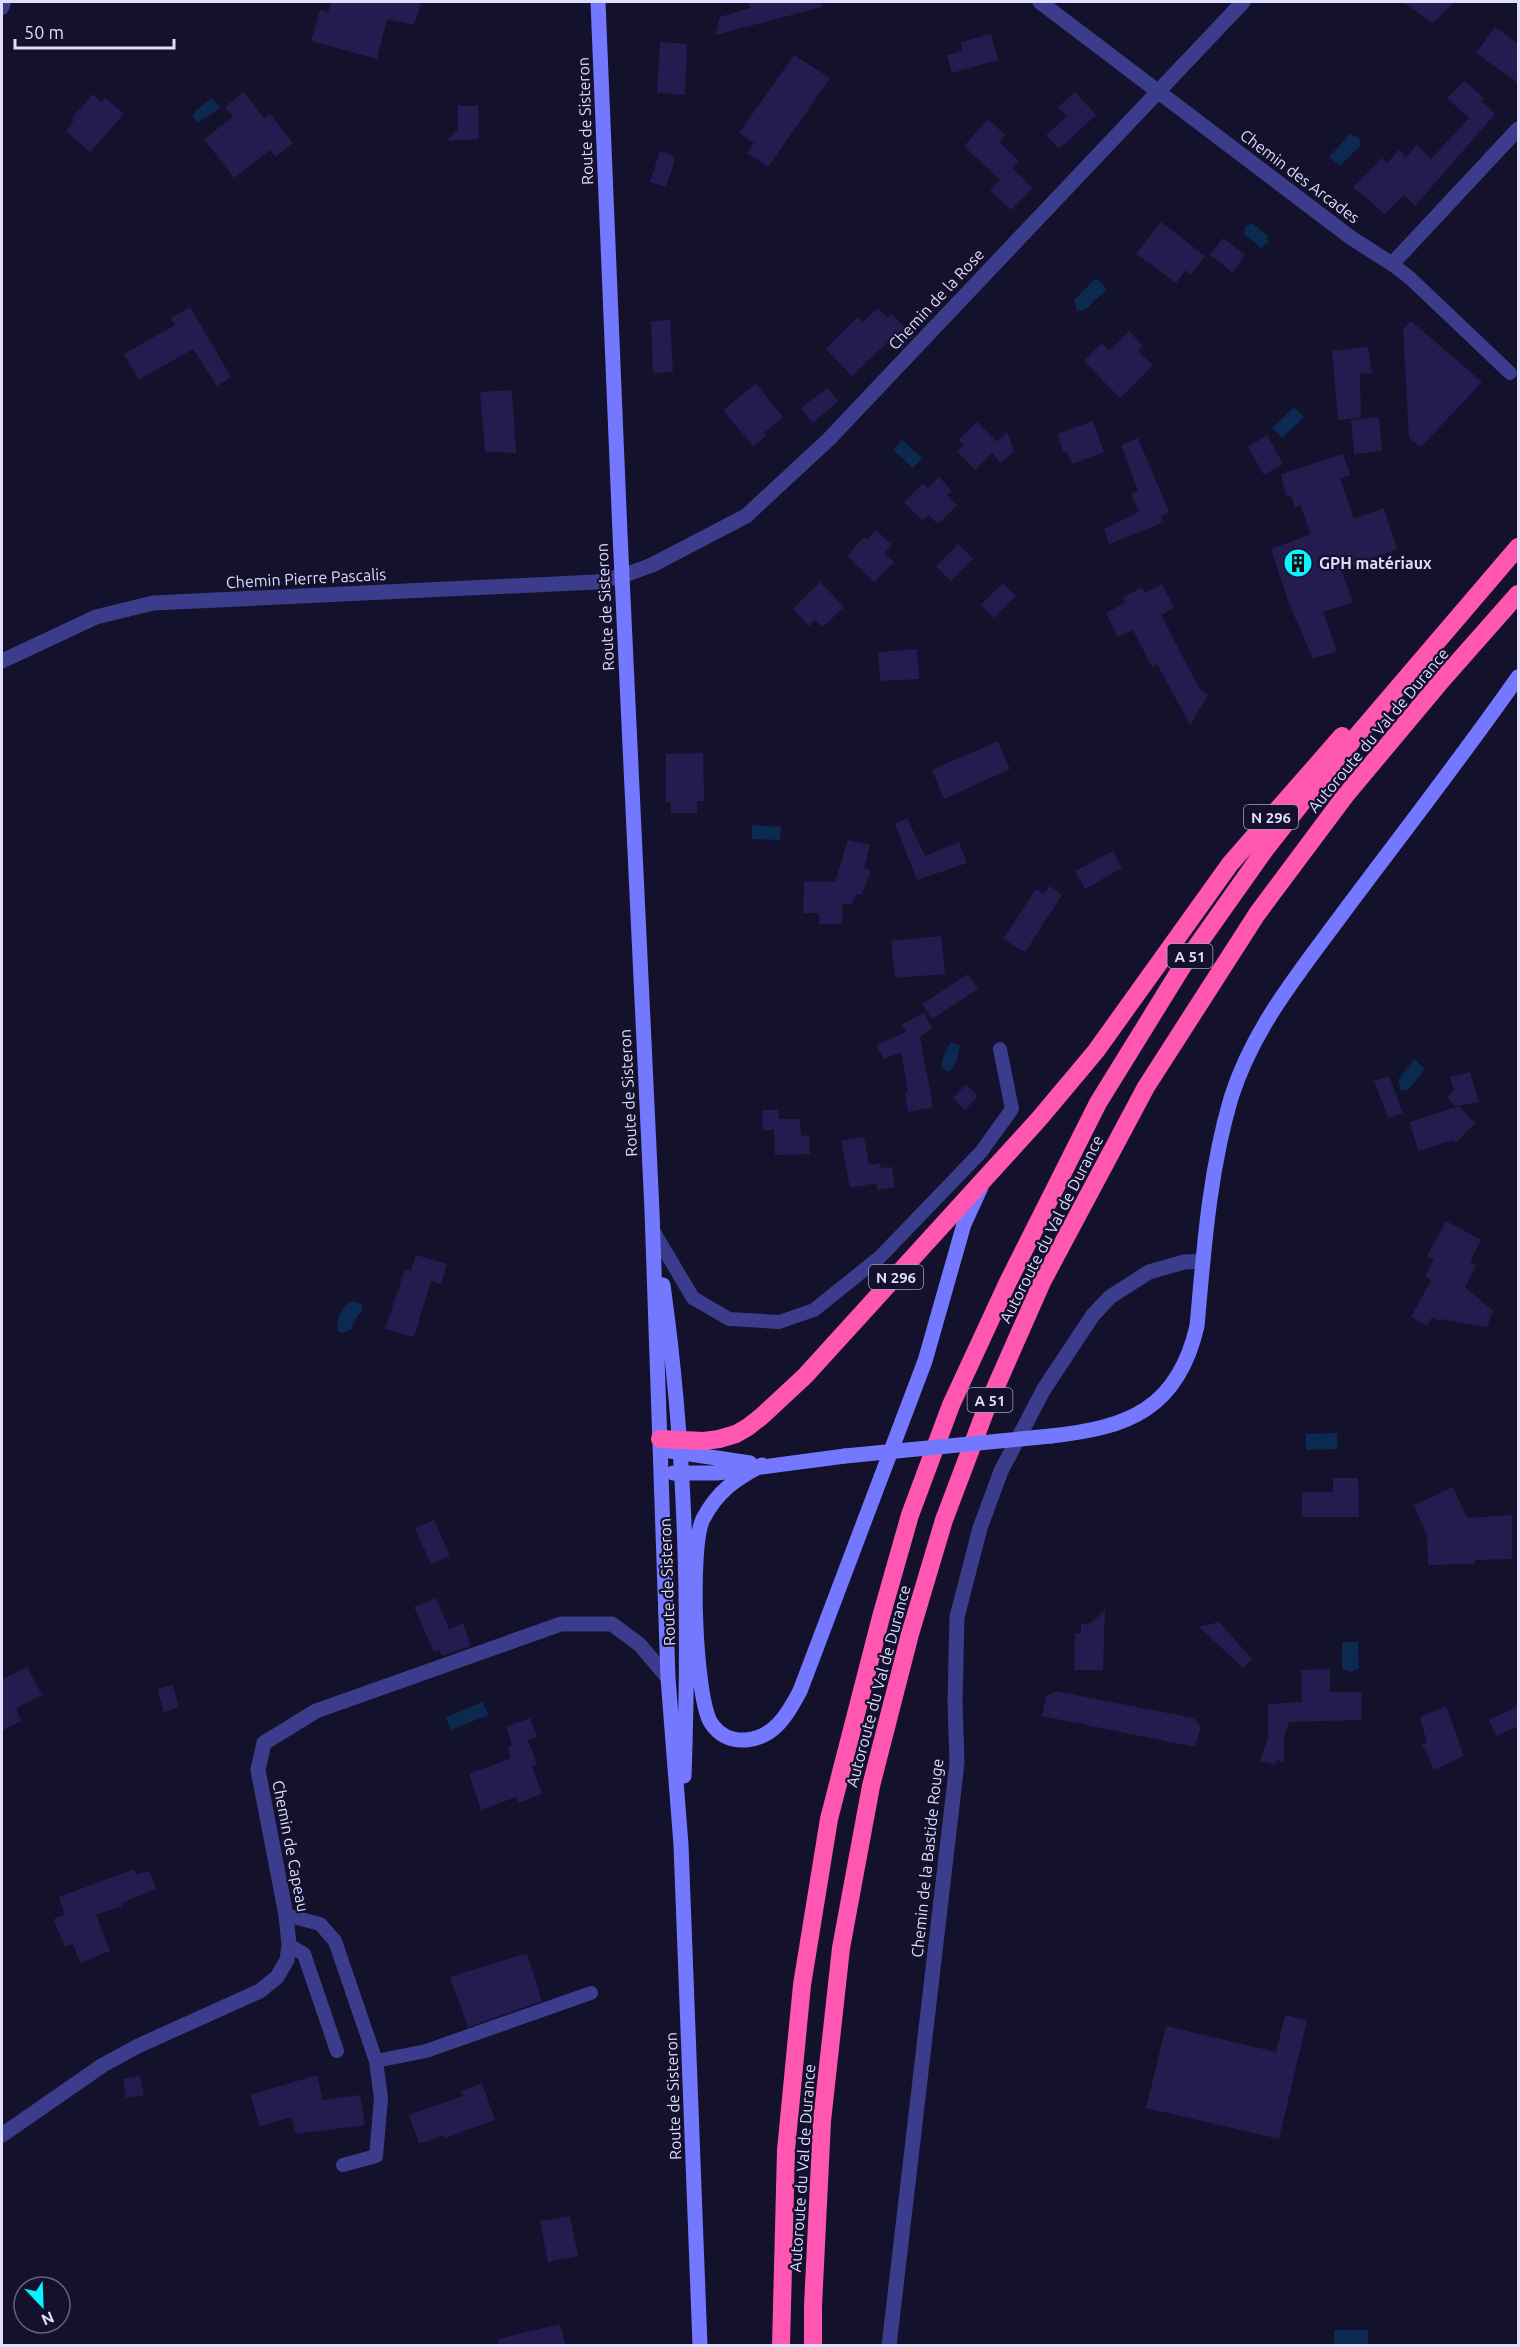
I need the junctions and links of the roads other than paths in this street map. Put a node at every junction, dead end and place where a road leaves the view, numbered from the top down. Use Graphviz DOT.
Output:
graph roads {
  1 [pos="4,2"];
  2 [pos="598,2"];
  3 [pos="1040,2"];
  4 [pos="1243,2"];
  5 [pos="2,8"];
  6 [pos="1158,91"];
  7 [pos="1518,129"];
  8 [pos="1392,264"];
  9 [pos="1510,373"];
  10 [pos="1518,548"];
  11 [pos="622,576"];
  12 [pos="1518,594"];
  13 [pos="1470,602"];
  14 [pos="2,661"];
  15 [pos="1518,677"];
  16 [pos="1000,1049"];
  17 [pos="982,1184"];
  18 [pos="652,1211"];
  19 [pos="655,1234"];
  20 [pos="1203,1261"];
  21 [pos="660,1444"];
  22 [pos="680,1446"];
  23 [pos="762,1466"];
  24 [pos="661,1472"];
  25 [pos="681,1474"];
  26 [pos="668,1678"];
  27 [pos="681,1845"];
  28 [pos="286,1916"];
  29 [pos="289,1945"];
  30 [pos="591,1993"];
  31 [pos="337,2051"];
  32 [pos="376,2061"];
  33 [pos="2,2135"];
  34 [pos="343,2165"];
  35 [pos="700,2346"];
  36 [pos="781,2346"];
  37 [pos="813,2346"];
  38 [pos="889,2346"];
  1 -- 5 [label="lane"];
  2 -- 11 [label="main road, Route de Sisteron"];
  3 -- 6 [label="street, Chemin des Arcades"];
  4 -- 6 [label="street, Chemin de la Rose"];
  6 -- 8 [label="street, Chemin des Arcades"];
  6 -- 11 [label="street, Chemin de la Rose"];
  7 -- 8 [label="street"];
  8 -- 9 [label="lane"];
  10 -- 13 [label="highway, N 296"];
  11 -- 14 [label="street, Chemin Pierre Pascalis"];
  11 -- 18 [label="main road, Route de Sisteron"];
  12 -- 37 [label="highway, Autoroute du Val de Durance / A 51"];
  13 -- 17 [label="highway, N 296"];
  13 -- 36 [label="highway, Autoroute du Val de Durance / A 51"];
  15 -- 20 [label="main road"];
  16 -- 19 [label="lane"];
  17 -- 22 [label="highway, N 296"];
  17 -- 23 [label="main road"];
  18 -- 19 [label="main road, Route de Sisteron"];
  18 -- 21 [label="main road, Route de Sisteron"];
  19 -- 22 [label="main road, Route de Sisteron"];
  20 -- 23 [label="main road, bridge"];
  20 -- 38 [label="street, Chemin de la Bastide Rouge"];
  21 -- 22 [label="highway, N 296"];
  21 -- 24 [label="main road, Route de Sisteron"];
  22 -- 23 [label="main road"];
  22 -- 25 [label="main road, Route de Sisteron"];
  23 -- 25 [label="main road"];
  24 -- 25 [label="main road"];
  24 -- 26 [label="main road, Route de Sisteron"];
  25 -- 27 [label="main road, Route de Sisteron"];
  26 -- 27 [label="main road, Route de Sisteron"];
  26 -- 28 [label="street, Chemin de Capeau"];
  27 -- 35 [label="main road, Route de Sisteron"];
  28 -- 29 [label="street, Chemin de Capeau"];
  28 -- 32 [label="lane"];
  29 -- 31 [label="lane"];
  29 -- 33 [label="street, Chemin de Capeau"];
  30 -- 32 [label="lane"];
  32 -- 34 [label="lane"];
}
